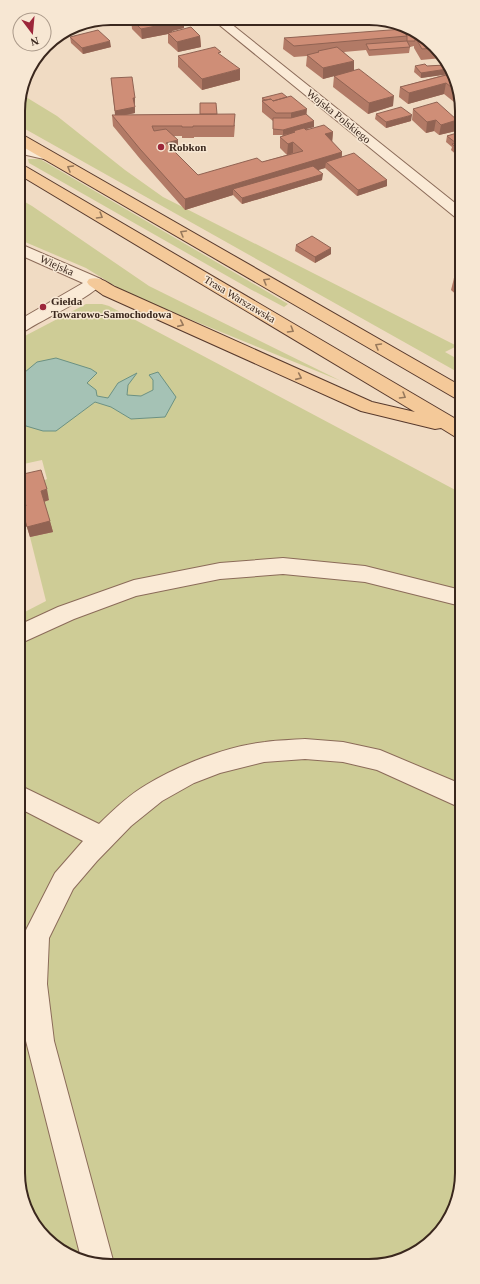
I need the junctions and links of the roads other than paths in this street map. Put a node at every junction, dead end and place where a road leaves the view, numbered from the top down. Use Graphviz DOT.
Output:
graph roads {
  1 [pos="225,25"];
  2 [pos="25,142"];
  3 [pos="25,151"];
  4 [pos="48,156"];
  5 [pos="25,172"];
  6 [pos="455,210"];
  7 [pos="25,251"];
  8 [pos="95,282"];
  9 [pos="25,322"];
  10 [pos="455,391"];
  11 [pos="455,427"];
  12 [pos="455,428"];
  13 [pos="455,596"];
  14 [pos="25,632"];
  15 [pos="455,793"];
  16 [pos="25,799"];
  17 [pos="102,838"];
  18 [pos="96,1257"];
  1 -- 6 [label="street, Wojska Polskiego"];
  2 -- 4 [label="main road"];
  3 -- 4 [label="street"];
  10 -- 4 [label="main road, one-way"];
  5 -- 11 [label="main road, Trasa Warszawska, one-way"];
  7 -- 8 [label="street, Wiejska"];
  8 -- 9 [label="street"];
  8 -- 12 [label="main road, one-way"];
  13 -- 14 [label="street"];
  15 -- 17 [label="street"];
  16 -- 17 [label="street"];
  17 -- 18 [label="street"];
}
